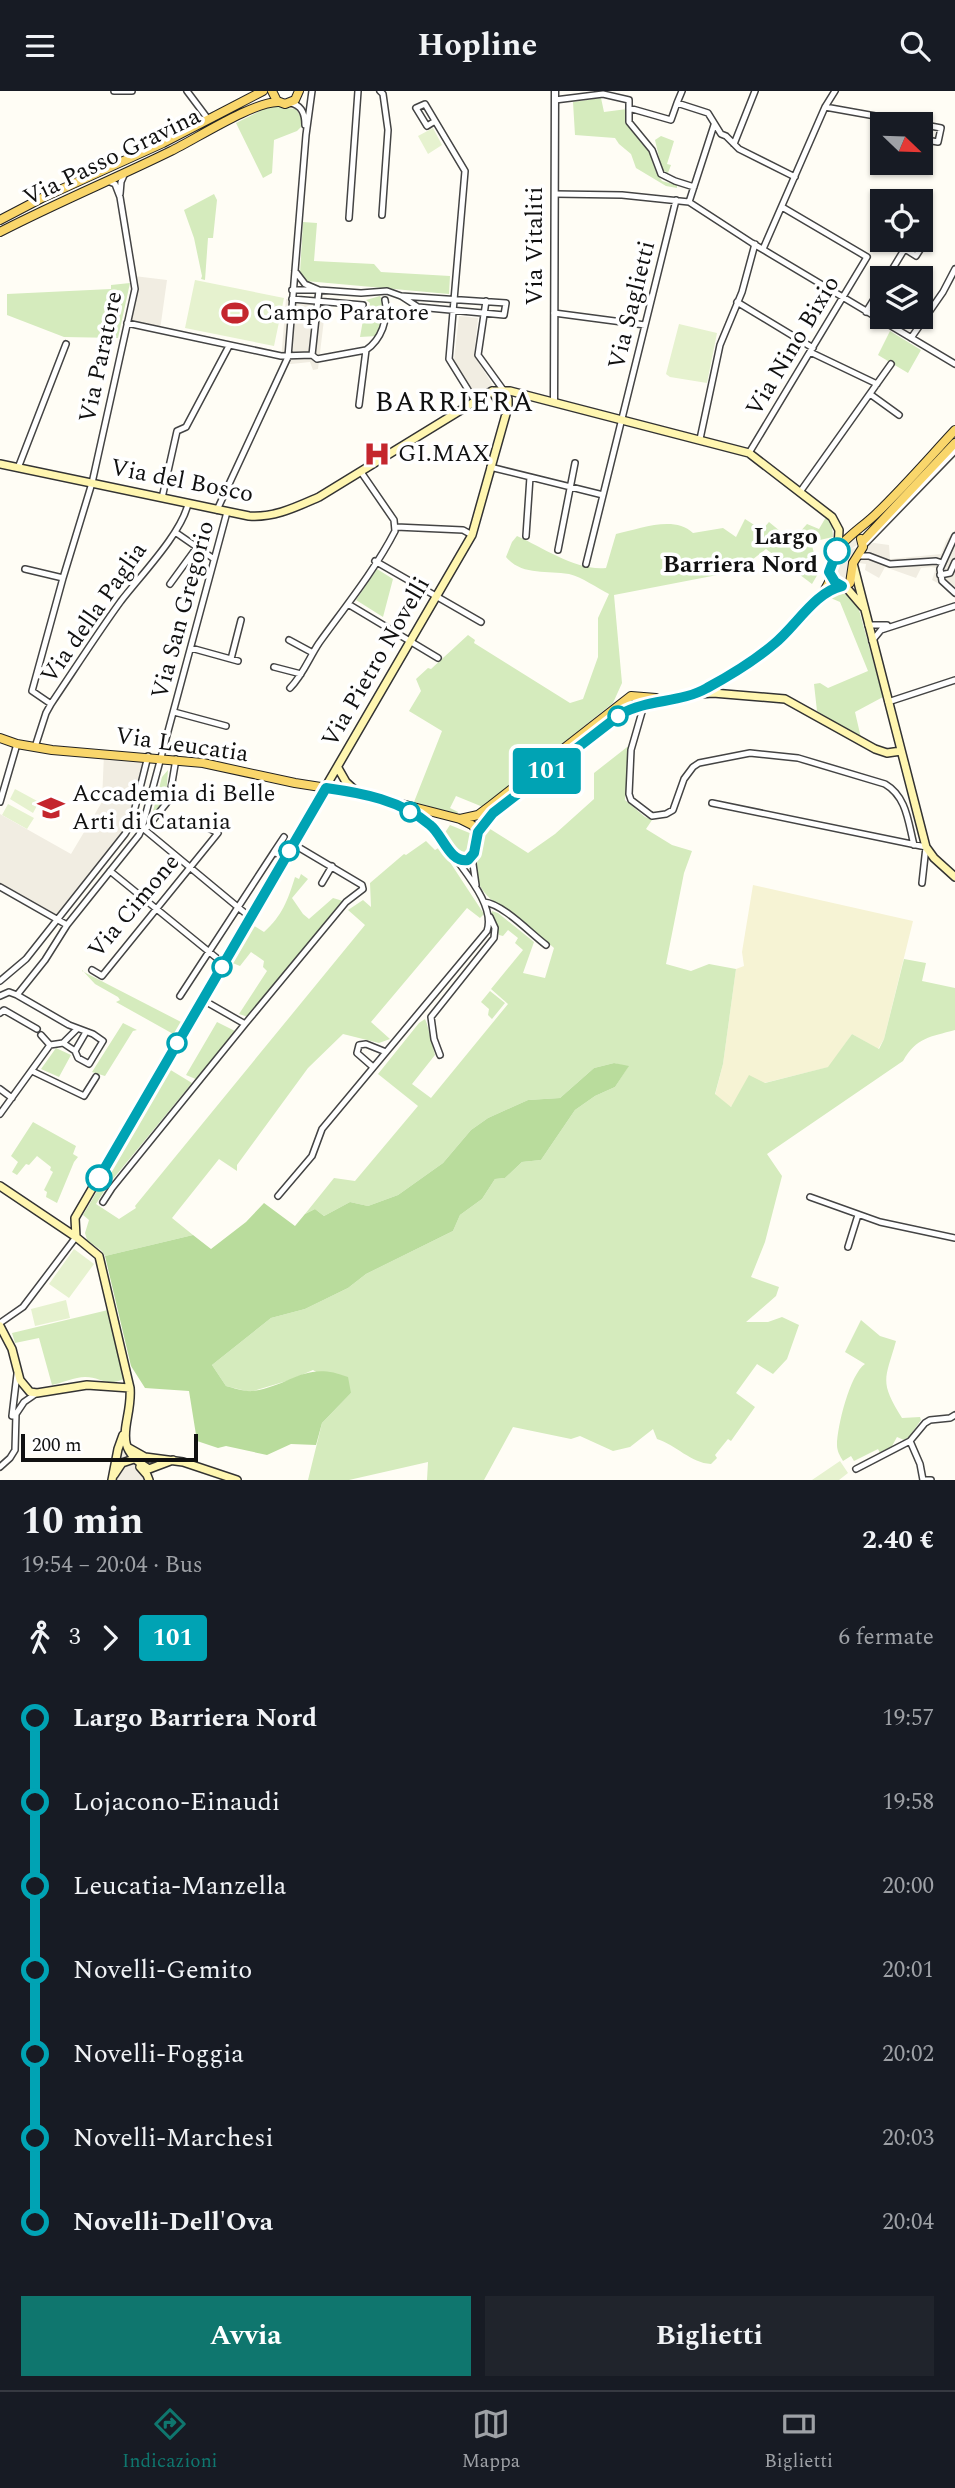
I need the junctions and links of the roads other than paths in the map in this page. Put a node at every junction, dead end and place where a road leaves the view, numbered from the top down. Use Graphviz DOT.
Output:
graph roads {
  1 [pos="114,91"];
  2 [pos="131,91"];
  3 [pos="187,91"];
  4 [pos="263,91"];
  5 [pos="272,91"];
  6 [pos="312,91"];
  7 [pos="358,91"];
  8 [pos="380,91"];
  9 [pos="555,91"];
  10 [pos="681,91"];
  11 [pos="755,91"];
  12 [pos="832,91"];
  13 [pos="300,92"];
  14 [pos="555,100"];
  15 [pos="279,102"];
  16 [pos="290,103"];
  17 [pos="677,103"];
  18 [pos="826,104"];
  19 [pos="629,108"];
  20 [pos="310,111"];
  21 [pos="870,113"];
  22 [pos="208,119"];
  23 [pos="435,121"];
  24 [pos="714,125"];
  25 [pos="933,127"];
  26 [pos="306,135"];
  27 [pos="933,141"];
  28 [pos="734,144"];
  29 [pos="127,172"];
  30 [pos="794,177"];
  31 [pos="107,181"];
  32 [pos="694,187"];
  33 [pos="555,194"];
  34 [pos="120,197"];
  35 [pos="676,199"];
  36 [pos="689,202"];
  37 [pos="782,207"];
  38 [pos="382,215"];
  39 [pos="349,218"];
  40 [pos="0,220"];
  41 [pos="0,232"];
  42 [pos="755,244"];
  43 [pos="763,249"];
  44 [pos="294,268"];
  45 [pos="955,269"];
  46 [pos="292,290"];
  47 [pos="319,290"];
  48 [pos="401,296"];
  49 [pos="843,298"];
  50 [pos="292,299"];
  51 [pos="454,299"];
  52 [pos="385,300"];
  53 [pos="486,301"];
  54 [pos="318,302"];
  55 [pos="737,302"];
  56 [pos="363,305"];
  57 [pos="870,306"];
  58 [pos="453,310"];
  59 [pos="866,312"];
  60 [pos="485,313"];
  61 [pos="554,313"];
  62 [pos="127,323"];
  63 [pos="645,325"];
  64 [pos="911,338"];
  65 [pos="66,344"];
  66 [pos="229,346"];
  67 [pos="366,350"];
  68 [pos="811,350"];
  69 [pos="312,355"];
  70 [pos="288,357"];
  71 [pos="891,364"];
  72 [pos="955,364"];
  73 [pos="877,384"];
  74 [pos="492,391"];
  75 [pos="508,391"];
  76 [pos="870,394"];
  77 [pos="475,401"];
  78 [pos="554,401"];
  79 [pos="359,405"];
  80 [pos="505,412"];
  81 [pos="899,415"];
  82 [pos="622,418"];
  83 [pos="955,430"];
  84 [pos="700,439"];
  85 [pos="955,443"];
  86 [pos="955,451"];
  87 [pos="749,453"];
  88 [pos="575,463"];
  89 [pos="0,464"];
  90 [pos="490,467"];
  91 [pos="18,468"];
  92 [pos="361,472"];
  93 [pos="530,478"];
  94 [pos="92,483"];
  95 [pos="570,488"];
  96 [pos="800,492"];
  97 [pos="603,495"];
  98 [pos="162,498"];
  99 [pos="188,503"];
  100 [pos="218,510"];
  101 [pos="227,512"];
  102 [pos="396,527"];
  103 [pos="174,532"];
  104 [pos="855,533"];
  105 [pos="472,535"];
  106 [pos="526,536"];
  107 [pos="955,536"];
  108 [pos="863,545"];
  109 [pos="197,547"];
  110 [pos="558,550"];
  111 [pos="837,551"];
  112 [pos="214,559"];
  113 [pos="855,559"];
  114 [pos="375,561"];
  115 [pos="955,562"];
  116 [pos="905,563"];
  117 [pos="942,563"];
  118 [pos="586,564"];
  119 [pos="25,569"];
  120 [pos="940,575"];
  121 [pos="831,577"];
  122 [pos="62,578"];
  123 [pos="170,584"];
  124 [pos="843,586"];
  125 [pos="955,593"];
  126 [pos="821,594"];
  127 [pos="437,596"];
  128 [pos="348,604"];
  129 [pos="955,606"];
  130 [pos="863,607"];
  131 [pos="241,620"];
  132 [pos="481,622"];
  133 [pos="897,623"];
  134 [pos="868,625"];
  135 [pos="289,640"];
  136 [pos="872,641"];
  137 [pos="410,642"];
  138 [pos="191,648"];
  139 [pos="313,653"];
  140 [pos="438,658"];
  141 [pos="274,667"];
  142 [pos="301,674"];
  143 [pos="721,680"];
  144 [pos="955,680"];
  145 [pos="290,688"];
  146 [pos="696,694"];
  147 [pos="627,699"];
  148 [pos="644,701"];
  149 [pos="888,702"];
  150 [pos="51,704"];
  151 [pos="633,708"];
  152 [pos="174,712"];
  153 [pos="226,726"];
  154 [pos="0,737"];
  155 [pos="17,744"];
  156 [pos="35,747"];
  157 [pos="875,749"];
  158 [pos="901,751"];
  159 [pos="148,756"];
  160 [pos="161,758"];
  161 [pos="176,759"];
  162 [pos="905,765"];
  163 [pos="338,768"];
  164 [pos="326,788"];
  165 [pos="359,793"];
  166 [pos="0,802"];
  167 [pos="389,802"];
  168 [pos="712,803"];
  169 [pos="444,816"];
  170 [pos="460,819"];
  171 [pos="131,824"];
  172 [pos="205,826"];
  173 [pos="144,829"];
  174 [pos="435,829"];
  175 [pos="478,832"];
  176 [pos="284,837"];
  177 [pos="293,843"];
  178 [pos="914,845"];
  179 [pos="926,847"];
  180 [pos="274,852"];
  181 [pos="472,857"];
  182 [pos="285,858"];
  183 [pos="455,858"];
  184 [pos="332,866"];
  185 [pos="190,867"];
  186 [pos="110,871"];
  187 [pos="955,877"];
  188 [pos="322,883"];
  189 [pos="922,883"];
  190 [pos="0,887"];
  191 [pos="477,892"];
  192 [pos="484,902"];
  193 [pos="238,907"];
  194 [pos="156,909"];
  195 [pos="488,915"];
  196 [pos="57,918"];
  197 [pos="251,918"];
  198 [pos="67,925"];
  199 [pos="487,931"];
  200 [pos="492,941"];
  201 [pos="546,945"];
  202 [pos="209,952"];
  203 [pos="26,959"];
  204 [pos="223,964"];
  205 [pos="92,970"];
  206 [pos="37,971"];
  207 [pos="0,981"];
  208 [pos="17,995"];
  209 [pos="0,996"];
  210 [pos="180,996"];
  211 [pos="202,1000"];
  212 [pos="0,1013"];
  213 [pos="245,1024"];
  214 [pos="77,1029"];
  215 [pos="86,1032"];
  216 [pos="63,1043"];
  217 [pos="50,1045"];
  218 [pos="75,1051"];
  219 [pos="386,1052"];
  220 [pos="440,1055"];
  221 [pos="373,1067"];
  222 [pos="32,1071"];
  223 [pos="96,1077"];
  224 [pos="0,1089"];
  225 [pos="12,1098"];
  226 [pos="0,1114"];
  227 [pos="0,1185"];
  228 [pos="278,1196"];
  229 [pos="810,1197"];
  230 [pos="103,1202"];
  231 [pos="858,1215"];
  232 [pos="75,1218"];
  233 [pos="56,1225"];
  234 [pos="76,1237"];
  235 [pos="955,1238"];
  236 [pos="848,1247"];
  237 [pos="0,1324"];
  238 [pos="17,1374"];
  239 [pos="130,1388"];
  240 [pos="37,1394"];
  241 [pos="955,1415"];
  242 [pos="14,1426"];
  243 [pos="123,1435"];
  244 [pos="910,1441"];
  245 [pos="128,1448"];
  246 [pos="148,1457"];
  247 [pos="135,1458"];
  248 [pos="173,1460"];
  249 [pos="122,1463"];
  250 [pos="0,1467"];
  251 [pos="156,1467"];
  252 [pos="856,1469"];
  253 [pos="112,1479"];
  254 [pos="151,1480"];
  255 [pos="237,1480"];
  256 [pos="931,1480"];
  1 -- 2 [label="street"];
  3 -- 22 [label="street"];
  4 -- 22 [label="main road, Via Passo Gravina"];
  5 -- 15 [label="main road"];
  6 -- 20 [label="street"];
  7 -- 39 [label="street"];
  8 -- 38 [label="street"];
  9 -- 14 [label="street, Via Vitaliti"];
  10 -- 17 [label="street"];
  11 -- 28 [label="street"];
  12 -- 18 [label="street"];
  13 -- 16 [label="main road"];
  13 -- 20 [label="street"];
  14 -- 19 [label="street"];
  14 -- 33 [label="street, Via Vitaliti"];
  15 -- 16 [label="main road"];
  15 -- 29 [label="main road, Via Passo Gravina"];
  16 -- 26 [label="street"];
  17 -- 19 [label="street"];
  17 -- 24 [label="street"];
  18 -- 21 [label="street"];
  18 -- 30 [label="street"];
  19 -- 32 [label="street"];
  20 -- 26 [label="street"];
  22 -- 40 [label="main road, Via Passo Gravina"];
  23 -- 51 [label="street"];
  24 -- 28 [label="street"];
  24 -- 32 [label="street"];
  25 -- 27 [label="street"];
  26 -- 44 [label="street"];
  28 -- 30 [label="street"];
  29 -- 31 [label="main road, Via Passo Gravina"];
  29 -- 34 [label="street, Via Paratore"];
  30 -- 37 [label="street"];
  31 -- 34 [label="street, Via Paratore"];
  31 -- 41 [label="main road, Via Passo Gravina"];
  32 -- 36 [label="street"];
  33 -- 35 [label="street"];
  33 -- 61 [label="street, Via Vitaliti"];
  34 -- 62 [label="street, Via Paratore"];
  35 -- 36 [label="street"];
  35 -- 63 [label="street, Via Saglietti"];
  36 -- 42 [label="street"];
  37 -- 43 [label="street"];
  37 -- 49 [label="street, Via Nino Bixio"];
  42 -- 43 [label="street"];
  42 -- 55 [label="street"];
  43 -- 49 [label="street"];
  44 -- 46 [label="street"];
  44 -- 47 [label="street"];
  45 -- 64 [label="street"];
  46 -- 47 [label="street"];
  46 -- 50 [label="street"];
  47 -- 48 [label="street"];
  47 -- 54 [label="street"];
  48 -- 51 [label="street"];
  48 -- 58 [label="street"];
  49 -- 59 [label="street"];
  49 -- 68 [label="street, Via Nino Bixio"];
  50 -- 54 [label="street"];
  50 -- 70 [label="street"];
  51 -- 53 [label="street"];
  51 -- 58 [label="street"];
  52 -- 67 [label="street"];
  53 -- 60 [label="street"];
  53 -- 60 [label="street"];
  54 -- 56 [label="street"];
  54 -- 69 [label="street"];
  55 -- 68 [label="street"];
  55 -- 84 [label="street"];
  57 -- 59 [label="street"];
  58 -- 60 [label="street"];
  58 -- 77 [label="street"];
  59 -- 64 [label="street"];
  60 -- 75 [label="street"];
  61 -- 63 [label="street"];
  61 -- 78 [label="street, Via Vitaliti"];
  62 -- 66 [label="street"];
  62 -- 94 [label="street, Via Paratore"];
  63 -- 82 [label="street, Via Saglietti"];
  64 -- 72 [label="street"];
  65 -- 91 [label="street"];
  66 -- 70 [label="street"];
  66 -- 98 [label="street"];
  67 -- 69 [label="street"];
  67 -- 79 [label="street"];
  68 -- 73 [label="street"];
  68 -- 87 [label="street, Via Nino Bixio"];
  69 -- 70 [label="street"];
  70 -- 100 [label="street"];
  71 -- 73 [label="street"];
  73 -- 76 [label="street"];
  74 -- 75 [label="main road"];
  74 -- 77 [label="main road, Via del Bosco"];
  74 -- 80 [label="main road"];
  75 -- 78 [label="main road"];
  75 -- 80 [label="main road, Via Pietro Novelli"];
  76 -- 81 [label="street"];
  76 -- 96 [label="street"];
  77 -- 92 [label="main road, Via del Bosco"];
  78 -- 82 [label="main road"];
  80 -- 90 [label="main road, Via Pietro Novelli"];
  82 -- 84 [label="main road"];
  82 -- 97 [label="street, Via Saglietti"];
  83 -- 104 [label="main road"];
  84 -- 87 [label="main road"];
  85 -- 108 [label="main road"];
  86 -- 108 [label="street"];
  87 -- 96 [label="main road"];
  88 -- 95 [label="street"];
  89 -- 91 [label="main road, Via del Bosco"];
  90 -- 93 [label="street"];
  90 -- 105 [label="main road, Via Pietro Novelli"];
  91 -- 94 [label="main road, Via del Bosco"];
  92 -- 101 [label="main road, Via del Bosco"];
  92 -- 102 [label="street"];
  93 -- 95 [label="street"];
  93 -- 106 [label="street"];
  94 -- 98 [label="main road, Via del Bosco"];
  94 -- 122 [label="street, Via Paratore"];
  95 -- 97 [label="street"];
  95 -- 110 [label="street"];
  96 -- 111 [label="main road"];
  97 -- 118 [label="street, Via Saglietti"];
  98 -- 99 [label="main road, Via del Bosco"];
  99 -- 100 [label="main road, Via del Bosco"];
  99 -- 103 [label="street, Via della Paglia"];
  100 -- 101 [label="main road, Via del Bosco"];
  101 -- 112 [label="street, Via San Gregorio"];
  102 -- 105 [label="street"];
  102 -- 114 [label="street"];
  103 -- 109 [label="street"];
  103 -- 150 [label="street, Via della Paglia"];
  104 -- 108 [label="main road"];
  104 -- 111 [label="main road"];
  105 -- 127 [label="main road, Via Pietro Novelli"];
  107 -- 117 [label="street"];
  108 -- 113 [label="main road"];
  108 -- 116 [label="street"];
  109 -- 112 [label="street"];
  109 -- 123 [label="street"];
  111 -- 121 [label="main road"];
  112 -- 138 [label="street, Via San Gregorio"];
  113 -- 116 [label="street"];
  113 -- 124 [label="main road"];
  113 -- 130 [label="main road"];
  114 -- 127 [label="street"];
  114 -- 128 [label="street"];
  115 -- 120 [label="street"];
  116 -- 117 [label="street"];
  117 -- 120 [label="street"];
  119 -- 122 [label="street"];
  120 -- 125 [label="street"];
  121 -- 124 [label="main road"];
  121 -- 126 [label="main road"];
  122 -- 150 [label="street, Via Paratore"];
  124 -- 126 [label="main road"];
  124 -- 130 [label="main road"];
  126 -- 143 [label="main road"];
  127 -- 132 [label="street"];
  127 -- 137 [label="main road, Via Pietro Novelli"];
  128 -- 137 [label="street"];
  128 -- 139 [label="street"];
  129 -- 133 [label="street"];
  130 -- 134 [label="main road"];
  131 -- 138 [label="street"];
  133 -- 134 [label="street"];
  133 -- 136 [label="street"];
  134 -- 136 [label="main road"];
  135 -- 139 [label="street"];
  136 -- 149 [label="main road"];
  137 -- 140 [label="street"];
  137 -- 163 [label="main road, Via Pietro Novelli"];
  138 -- 152 [label="street, Via San Gregorio"];
  139 -- 142 [label="street"];
  141 -- 142 [label="street"];
  142 -- 145 [label="street"];
  143 -- 146 [label="main road"];
  143 -- 148 [label="main road"];
  144 -- 149 [label="street"];
  146 -- 148 [label="main road"];
  146 -- 157 [label="main road"];
  147 -- 148 [label="main road"];
  147 -- 151 [label="main road"];
  147 -- 170 [label="main road"];
  148 -- 151 [label="main road"];
  148 -- 178 [label="street"];
  149 -- 158 [label="main road"];
  150 -- 156 [label="street, Via della Paglia"];
  151 -- 175 [label="main road"];
  152 -- 153 [label="street"];
  152 -- 160 [label="street, Via San Gregorio"];
  154 -- 155 [label="main road, Via Leucatia"];
  155 -- 156 [label="main road, Via Leucatia"];
  155 -- 166 [label="street"];
  156 -- 159 [label="main road, Via Leucatia"];
  157 -- 158 [label="main road"];
  157 -- 162 [label="main road"];
  158 -- 162 [label="main road"];
  159 -- 160 [label="main road, Via Leucatia"];
  159 -- 171 [label="street"];
  160 -- 161 [label="main road, Via Leucatia"];
  160 -- 173 [label="street, Via San Gregorio"];
  161 -- 164 [label="main road, Via Leucatia"];
  161 -- 173 [label="street"];
  162 -- 179 [label="main road"];
  163 -- 164 [label="main road, Via Pietro Novelli"];
  163 -- 165 [label="main road"];
  164 -- 165 [label="main road, Via Leucatia"];
  164 -- 177 [label="main road, Via Pietro Novelli"];
  165 -- 167 [label="main road, Via Leucatia"];
  167 -- 169 [label="main road, Via Leucatia"];
  167 -- 174 [label="main road, Via Leucatia"];
  168 -- 178 [label="street"];
  169 -- 170 [label="main road, Via Leucatia"];
  169 -- 174 [label="main road"];
  170 -- 175 [label="main road"];
  171 -- 173 [label="street"];
  171 -- 196 [label="street"];
  172 -- 185 [label="street, Via Cimone"];
  173 -- 185 [label="street"];
  173 -- 186 [label="street"];
  174 -- 183 [label="main road"];
  175 -- 181 [label="main road"];
  176 -- 180 [label="street"];
  177 -- 182 [label="main road, Via Pietro Novelli"];
  177 -- 184 [label="street"];
  178 -- 179 [label="street"];
  179 -- 187 [label="main road"];
  179 -- 189 [label="street"];
  180 -- 182 [label="street"];
  180 -- 193 [label="street"];
  181 -- 183 [label="main road"];
  181 -- 191 [label="street"];
  182 -- 197 [label="main road, Via Pietro Novelli"];
  183 -- 191 [label="street"];
  184 -- 188 [label="street"];
  184 -- 213 [label="street"];
  185 -- 193 [label="street"];
  185 -- 194 [label="street, Via Cimone"];
  186 -- 194 [label="street"];
  186 -- 198 [label="street"];
  190 -- 196 [label="street"];
  191 -- 192 [label="street"];
  192 -- 195 [label="street"];
  192 -- 201 [label="street"];
  193 -- 197 [label="street"];
  193 -- 202 [label="street"];
  194 -- 202 [label="street"];
  194 -- 205 [label="street, Via Cimone"];
  195 -- 199 [label="street"];
  195 -- 200 [label="street"];
  196 -- 198 [label="street"];
  196 -- 203 [label="street"];
  197 -- 204 [label="main road, Via Pietro Novelli"];
  198 -- 206 [label="street"];
  199 -- 200 [label="street"];
  199 -- 219 [label="street"];
  200 -- 220 [label="street"];
  202 -- 204 [label="street"];
  202 -- 210 [label="street"];
  203 -- 206 [label="street"];
  203 -- 207 [label="street"];
  204 -- 211 [label="main road, Via Pietro Novelli"];
  206 -- 208 [label="street"];
  208 -- 209 [label="street"];
  208 -- 214 [label="street"];
  211 -- 213 [label="street"];
  211 -- 232 [label="main road, Via Pietro Novelli"];
  212 -- 217 [label="street"];
  213 -- 230 [label="street"];
  214 -- 215 [label="street"];
  214 -- 216 [label="street"];
  215 -- 218 [label="street"];
  215 -- 218 [label="street"];
  216 -- 217 [label="street"];
  216 -- 218 [label="street"];
  217 -- 222 [label="street"];
  219 -- 221 [label="street"];
  219 -- 221 [label="street"];
  221 -- 228 [label="street"];
  222 -- 223 [label="street"];
  222 -- 225 [label="street"];
  224 -- 225 [label="street"];
  225 -- 226 [label="street"];
  227 -- 233 [label="main road"];
  229 -- 231 [label="street"];
  231 -- 235 [label="street"];
  231 -- 236 [label="street"];
  232 -- 233 [label="main road"];
  232 -- 234 [label="main road"];
  233 -- 234 [label="main road"];
  234 -- 237 [label="street"];
  234 -- 239 [label="main road"];
  237 -- 238 [label="main road"];
  238 -- 240 [label="main road"];
  238 -- 242 [label="street"];
  239 -- 240 [label="main road"];
  239 -- 243 [label="main road"];
  240 -- 242 [label="street"];
  241 -- 244 [label="street"];
  242 -- 250 [label="street"];
  243 -- 245 [label="main road"];
  243 -- 253 [label="main road"];
  244 -- 252 [label="street"];
  244 -- 256 [label="street"];
  245 -- 246 [label="main road"];
  245 -- 247 [label="main road"];
  246 -- 247 [label="main road"];
  246 -- 248 [label="main road"];
  246 -- 251 [label="main road"];
  247 -- 249 [label="main road"];
  247 -- 251 [label="main road"];
  248 -- 251 [label="main road"];
  248 -- 255 [label="main road"];
  249 -- 253 [label="main road"];
  249 -- 254 [label="main road"];
  251 -- 254 [label="main road"];
}
